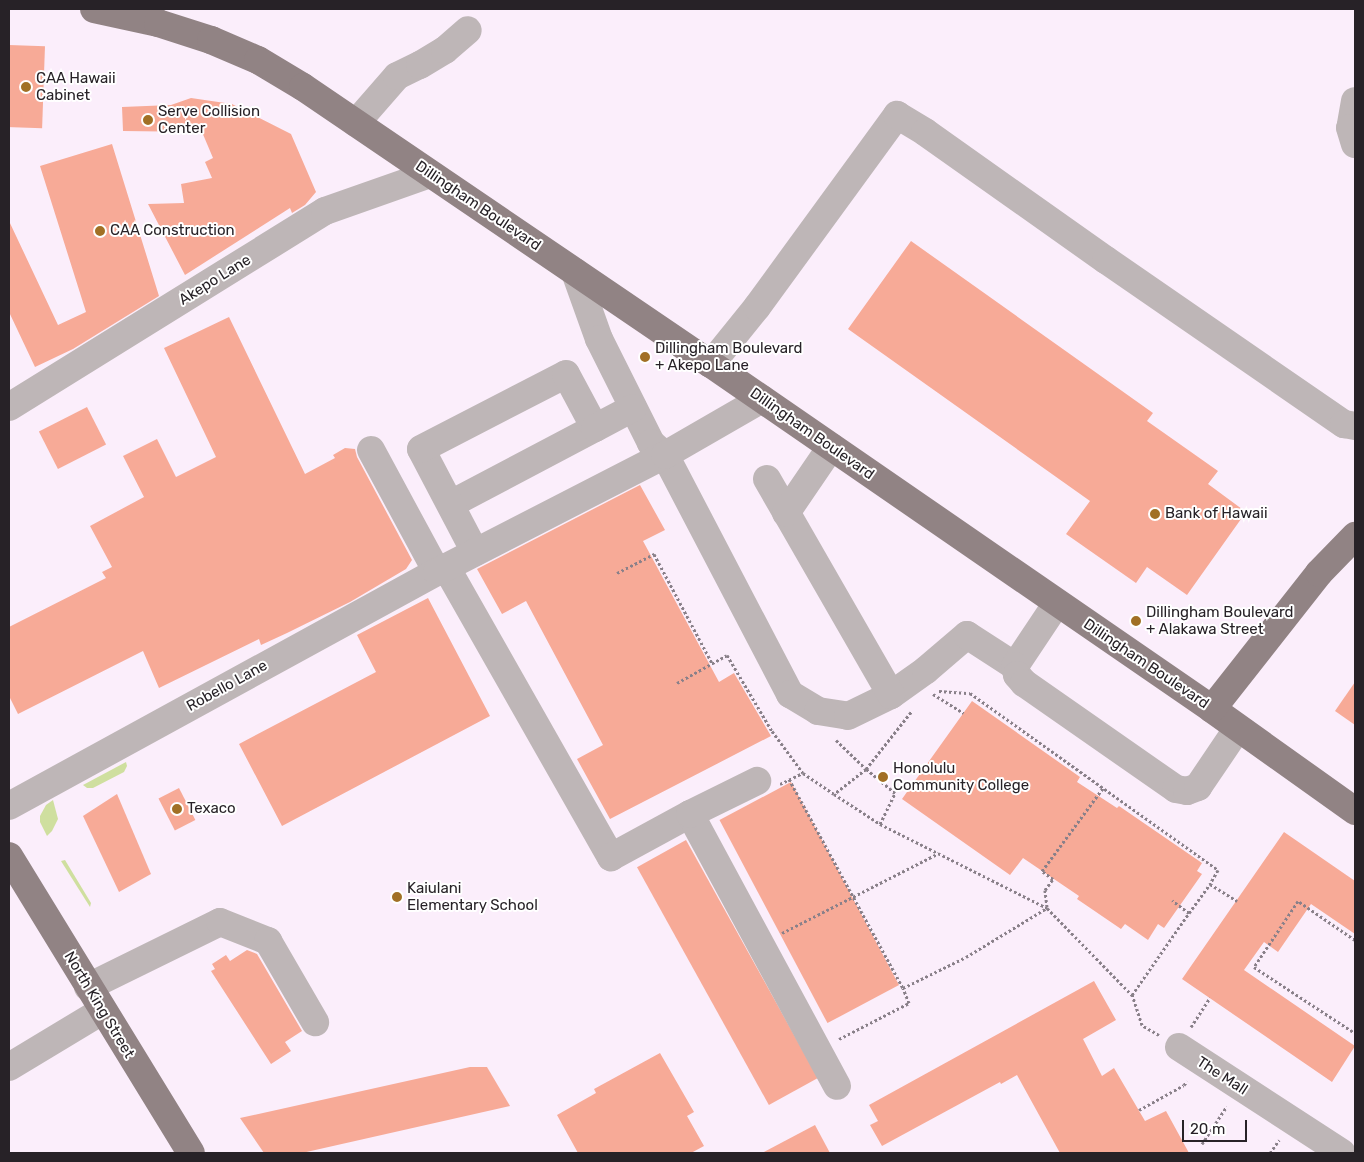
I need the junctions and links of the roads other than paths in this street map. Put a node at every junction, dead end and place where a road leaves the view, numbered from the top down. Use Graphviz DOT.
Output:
graph roads {
  1 [pos="94,9"];
  2 [pos="468,30"];
  3 [pos="1355,101"];
  4 [pos="356,123"];
  5 [pos="1355,144"];
  6 [pos="430,174"];
  7 [pos="575,272"];
  8 [pos="711,364"];
  9 [pos="762,399"];
  10 [pos="9,407"];
  11 [pos="633,408"];
  12 [pos="1355,426"];
  13 [pos="595,428"];
  14 [pos="831,446"];
  15 [pos="371,450"];
  16 [pos="665,455"];
  17 [pos="767,479"];
  18 [pos="451,504"];
  19 [pos="786,513"];
  20 [pos="1355,536"];
  21 [pos="475,552"];
  22 [pos="441,569"];
  23 [pos="1058,603"];
  24 [pos="1015,666"];
  25 [pos="891,695"];
  26 [pos="1212,709"];
  27 [pos="1238,728"];
  28 [pos="764,784"];
  29 [pos="9,806"];
  30 [pos="1355,811"];
  31 [pos="690,814"];
  32 [pos="9,856"];
  33 [pos="88,987"];
  34 [pos="102,1011"];
  35 [pos="315,1022"];
  36 [pos="1189,1054"];
  37 [pos="9,1067"];
  38 [pos="837,1086"];
  39 [pos="191,1153"];
  40 [pos="1342,1153"];
  1 -- 4 [label="main road, Dillingham Boulevard"];
  2 -- 4 [label="street"];
  3 -- 5 [label="street"];
  4 -- 6 [label="main road, Dillingham Boulevard"];
  6 -- 7 [label="main road, Dillingham Boulevard"];
  6 -- 10 [label="street, Akepo Lane"];
  7 -- 8 [label="main road, Dillingham Boulevard"];
  7 -- 11 [label="street"];
  8 -- 9 [label="main road, Dillingham Boulevard"];
  8 -- 12 [label="street"];
  9 -- 14 [label="main road, Dillingham Boulevard"];
  9 -- 16 [label="street, Robello Lane"];
  11 -- 13 [label="street"];
  11 -- 16 [label="street"];
  13 -- 18 [label="street"];
  13 -- 18 [label="street"];
  14 -- 19 [label="street"];
  14 -- 23 [label="main road, Dillingham Boulevard"];
  15 -- 22 [label="street"];
  16 -- 21 [label="street, Robello Lane"];
  16 -- 25 [label="street"];
  17 -- 19 [label="street"];
  18 -- 21 [label="street"];
  19 -- 25 [label="street"];
  20 -- 26 [label="main road"];
  21 -- 22 [label="street, Robello Lane"];
  22 -- 29 [label="street, Robello Lane"];
  22 -- 31 [label="street"];
  23 -- 24 [label="street"];
  23 -- 26 [label="main road, Dillingham Boulevard"];
  24 -- 25 [label="street"];
  24 -- 27 [label="street"];
  26 -- 27 [label="main road, Dillingham Boulevard"];
  27 -- 30 [label="main road, Dillingham Boulevard"];
  28 -- 31 [label="street"];
  31 -- 38 [label="street"];
  32 -- 33 [label="main road, North King Street"];
  33 -- 34 [label="main road, North King Street"];
  33 -- 35 [label="street"];
  34 -- 37 [label="street"];
  34 -- 39 [label="main road, North King Street"];
  36 -- 40 [label="street, The Mall"];
}
